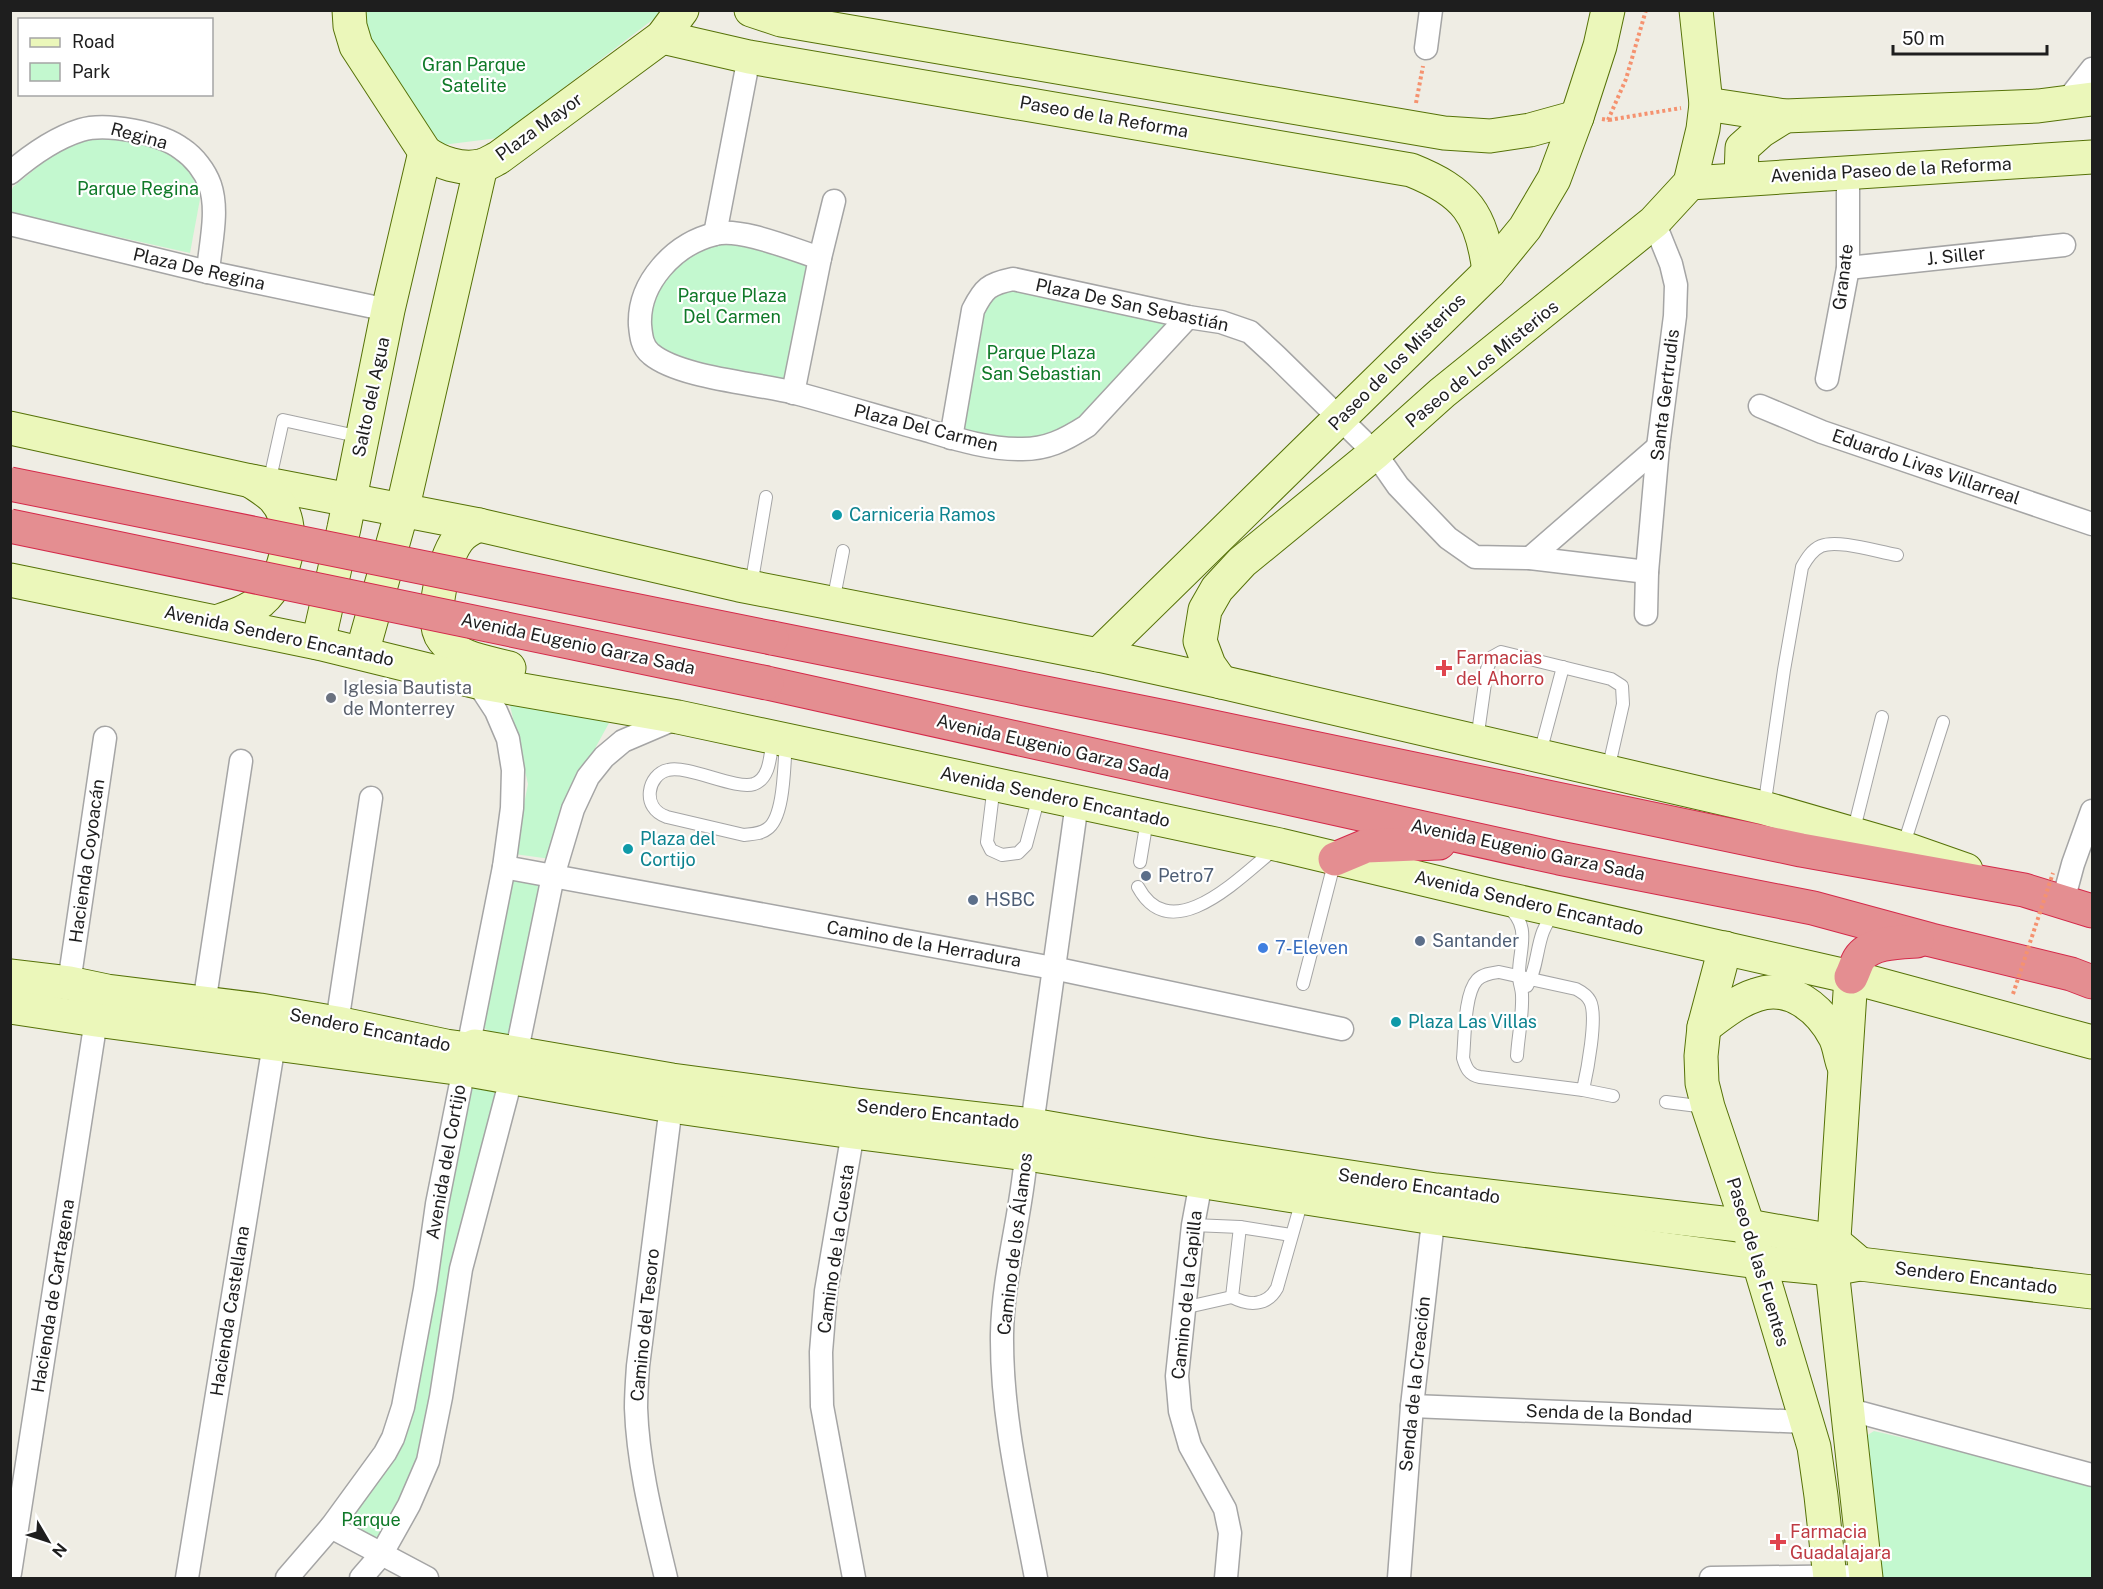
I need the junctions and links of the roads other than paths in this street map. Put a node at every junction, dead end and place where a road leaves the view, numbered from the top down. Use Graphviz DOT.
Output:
graph roads {
  1 [pos="325,10"];
  2 [pos="349,10"];
  3 [pos="682,10"];
  4 [pos="751,10"];
  5 [pos="1431,10"];
  6 [pos="1608,10"];
  7 [pos="1696,10"];
  8 [pos="662,36"];
  9 [pos="356,46"];
  10 [pos="1426,48"];
  11 [pos="749,57"];
  12 [pos="2092,69"];
  13 [pos="2079,100"];
  14 [pos="1706,104"];
  15 [pos="1785,116"];
  16 [pos="1593,118"];
  17 [pos="2092,157"];
  18 [pos="422,167"];
  19 [pos="10,173"];
  20 [pos="1848,174"];
  21 [pos="1741,178"];
  22 [pos="477,179"];
  23 [pos="1690,183"];
  24 [pos="834,201"];
  25 [pos="1654,222"];
  26 [pos="10,225"];
  27 [pos="715,234"];
  28 [pos="2064,245"];
  29 [pos="820,258"];
  30 [pos="1848,268"];
  31 [pos="208,272"];
  32 [pos="1489,272"];
  33 [pos="388,310"];
  34 [pos="1188,317"];
  35 [pos="1827,379"];
  36 [pos="793,393"];
  37 [pos="1760,406"];
  38 [pos="1341,418"];
  39 [pos="10,428"];
  40 [pos="363,437"];
  41 [pos="951,438"];
  42 [pos="1658,447"];
  43 [pos="1375,453"];
  44 [pos="260,483"];
  45 [pos="10,484"];
  46 [pos="766,497"];
  47 [pos="350,499"];
  48 [pos="402,511"];
  49 [pos="2092,524"];
  50 [pos="479,525"];
  51 [pos="10,526"];
  52 [pos="843,551"];
  53 [pos="450,555"];
  54 [pos="1897,555"];
  55 [pos="1530,558"];
  56 [pos="1647,572"];
  57 [pos="10,580"];
  58 [pos="745,586"];
  59 [pos="833,604"];
  60 [pos="1646,614"];
  61 [pos="219,621"];
  62 [pos="318,643"];
  63 [pos="362,653"];
  64 [pos="1098,655"];
  65 [pos="1563,667"];
  66 [pos="477,682"];
  67 [pos="1221,682"];
  68 [pos="678,717"];
  69 [pos="1882,717"];
  70 [pos="1943,722"];
  71 [pos="105,738"];
  72 [pos="780,739"];
  73 [pos="1477,742"];
  74 [pos="1540,756"];
  75 [pos="241,761"];
  76 [pos="1608,771"];
  77 [pos="994,785"];
  78 [pos="1040,795"];
  79 [pos="371,798"];
  80 [pos="1077,803"];
  81 [pos="1764,808"];
  82 [pos="2092,811"];
  83 [pos="1148,815"];
  84 [pos="1853,834"];
  85 [pos="1280,845"];
  86 [pos="1510,847"];
  87 [pos="1902,848"];
  88 [pos="1335,859"];
  89 [pos="1140,862"];
  90 [pos="504,867"];
  91 [pos="553,876"];
  92 [pos="1138,887"];
  93 [pos="2024,890"];
  94 [pos="2069,895"];
  95 [pos="1494,896"];
  96 [pos="1563,911"];
  97 [pos="1930,940"];
  98 [pos="1725,948"];
  99 [pos="1053,968"];
  100 [pos="10,975"];
  101 [pos="1519,975"];
  102 [pos="1851,977"];
  103 [pos="1531,979"];
  104 [pos="2092,982"];
  105 [pos="69,983"];
  106 [pos="1303,984"];
  107 [pos="1522,995"];
  108 [pos="204,1004"];
  109 [pos="10,1007"];
  110 [pos="96,1020"];
  111 [pos="337,1023"];
  112 [pos="1704,1027"];
  113 [pos="1342,1029"];
  114 [pos="2092,1042"];
  115 [pos="274,1044"];
  116 [pos="1517,1056"];
  117 [pos="465,1059"];
  118 [pos="514,1066"];
  119 [pos="1846,1074"];
  120 [pos="1583,1090"];
  121 [pos="1613,1096"];
  122 [pos="1666,1102"];
  123 [pos="671,1106"];
  124 [pos="1707,1107"];
  125 [pos="853,1132"];
  126 [pos="1029,1139"];
  127 [pos="1201,1182"];
  128 [pos="1303,1196"];
  129 [pos="1435,1204"];
  130 [pos="1192,1226"];
  131 [pos="1748,1226"];
  132 [pos="1240,1227"];
  133 [pos="1291,1235"];
  134 [pos="1842,1258"];
  135 [pos="1758,1262"];
  136 [pos="2092,1292"];
  137 [pos="1232,1297"];
  138 [pos="1184,1308"];
  139 [pos="1412,1406"];
  140 [pos="1847,1408"];
  141 [pos="1806,1422"];
  142 [pos="2092,1475"];
  143 [pos="331,1527"];
  144 [pos="381,1555"];
  145 [pos="10,1572"];
  146 [pos="1829,1577"];
  147 [pos="1866,1577"];
  148 [pos="187,1578"];
  149 [pos="287,1578"];
  150 [pos="361,1578"];
  151 [pos="426,1578"];
  152 [pos="666,1578"];
  153 [pos="854,1578"];
  154 [pos="1036,1578"];
  155 [pos="1226,1578"];
  156 [pos="1399,1578"];
  157 [pos="1711,1578"];
  1 -- 9 [label="street"];
  2 -- 9 [label="street"];
  3 -- 8 [label="street, Plaza Mayor"];
  4 -- 16 [label="street"];
  5 -- 10 [label="street"];
  6 -- 16 [label="street, Paseo de los Misterios"];
  7 -- 14 [label="street, Paseo de Los Misterios"];
  8 -- 11 [label="street, Paseo de la Reforma"];
  8 -- 22 [label="street, Plaza Mayor"];
  9 -- 18 [label="street"];
  11 -- 27 [label="street"];
  11 -- 32 [label="street, Paseo de la Reforma"];
  12 -- 13 [label="street"];
  13 -- 15 [label="street"];
  14 -- 15 [label="street"];
  14 -- 23 [label="street, Paseo de Los Misterios"];
  15 -- 21 [label="street"];
  16 -- 32 [label="street, Paseo de los Misterios"];
  17 -- 20 [label="street, Avenida Paseo de la Reforma"];
  18 -- 22 [label="street, Plaza Mayor"];
  18 -- 33 [label="street, Salto del Agua"];
  19 -- 31 [label="street, Regina"];
  20 -- 21 [label="street, Avenida Paseo de la Reforma"];
  20 -- 30 [label="street, Granate"];
  21 -- 23 [label="street, Avenida Paseo de la Reforma"];
  22 -- 48 [label="street"];
  23 -- 25 [label="street, Paseo de Los Misterios"];
  24 -- 29 [label="street"];
  25 -- 42 [label="street, Santa Gertrudis"];
  25 -- 43 [label="street, Paseo de Los Misterios"];
  26 -- 31 [label="street, Plaza De Regina"];
  27 -- 29 [label="street, Plaza Del Carmen"];
  27 -- 36 [label="street, Plaza Del Carmen"];
  28 -- 30 [label="street, J. Siller"];
  29 -- 36 [label="street"];
  30 -- 35 [label="street, Granate"];
  31 -- 33 [label="street, Plaza De Regina"];
  32 -- 38 [label="street, Paseo de los Misterios"];
  33 -- 40 [label="street, Salto del Agua"];
  34 -- 38 [label="street, Plaza De San Sebastián"];
  34 -- 41 [label="street, Plaza Del Carmen"];
  34 -- 41 [label="street, Plaza De San Sebastián"];
  36 -- 41 [label="street, Plaza Del Carmen"];
  37 -- 49 [label="street, Eduardo Livas Villarreal"];
  38 -- 43 [label="street, Plaza De San Sebastián"];
  38 -- 64 [label="street, Paseo de los Misterios"];
  39 -- 44 [label="street"];
  40 -- 44 [label="lane"];
  40 -- 47 [label="street, Salto del Agua"];
  42 -- 55 [label="street"];
  42 -- 56 [label="street, Santa Gertrudis"];
  43 -- 55 [label="street, Plaza De San Sebastián"];
  43 -- 67 [label="street, Paseo de Los Misterios"];
  44 -- 47 [label="street"];
  44 -- 61 [label="street"];
  45 -- 93 [label="highway, bridge"];
  46 -- 58 [label="lane"];
  47 -- 48 [label="street"];
  47 -- 62 [label="street, Salto del Agua"];
  48 -- 50 [label="street"];
  48 -- 63 [label="street"];
  50 -- 53 [label="street"];
  50 -- 58 [label="street"];
  51 -- 86 [label="highway, Avenida Eugenio Garza Sada, bridge"];
  52 -- 59 [label="lane"];
  53 -- 58 [label="street"];
  53 -- 68 [label="street"];
  54 -- 81 [label="lane"];
  55 -- 56 [label="street"];
  56 -- 60 [label="street, Santa Gertrudis"];
  57 -- 61 [label="street, Avenida Sendero Encantado"];
  58 -- 59 [label="street"];
  59 -- 64 [label="street"];
  61 -- 62 [label="street, Avenida Sendero Encantado"];
  62 -- 63 [label="street, Avenida Sendero Encantado"];
  63 -- 66 [label="street, Avenida Sendero Encantado"];
  64 -- 67 [label="street"];
  65 -- 73 [label="lane"];
  65 -- 74 [label="lane"];
  65 -- 76 [label="lane"];
  66 -- 68 [label="street, Avenida Sendero Encantado"];
  66 -- 90 [label="street, Avenida del Cortijo"];
  67 -- 73 [label="street"];
  68 -- 72 [label="street, Avenida Sendero Encantado"];
  68 -- 91 [label="street, Avenida del Cortijo"];
  69 -- 84 [label="lane"];
  70 -- 87 [label="lane"];
  71 -- 105 [label="street, Hacienda Coyoacán"];
  72 -- 72 [label="lane"];
  72 -- 77 [label="street, Avenida Sendero Encantado"];
  73 -- 74 [label="street"];
  74 -- 76 [label="street"];
  75 -- 108 [label="street"];
  76 -- 81 [label="street"];
  77 -- 78 [label="street, Avenida Sendero Encantado"];
  77 -- 78 [label="lane"];
  78 -- 80 [label="street, Avenida Sendero Encantado"];
  79 -- 111 [label="street"];
  80 -- 83 [label="street, Avenida Sendero Encantado"];
  80 -- 99 [label="street, Camino de los Álamos"];
  81 -- 84 [label="street"];
  82 -- 94 [label="street"];
  83 -- 85 [label="street, Avenida Sendero Encantado"];
  83 -- 89 [label="lane"];
  84 -- 87 [label="street"];
  85 -- 88 [label="street, Avenida Sendero Encantado"];
  85 -- 92 [label="lane"];
  86 -- 88 [label="highway"];
  86 -- 97 [label="highway, Avenida Eugenio Garza Sada"];
  87 -- 93 [label="street"];
  88 -- 95 [label="street, Avenida Sendero Encantado"];
  88 -- 106 [label="lane"];
  90 -- 91 [label="street, Camino de la Herradura"];
  90 -- 117 [label="street, Avenida del Cortijo"];
  91 -- 99 [label="street, Camino de la Herradura"];
  91 -- 118 [label="street, Avenida del Cortijo"];
  93 -- 94 [label="highway"];
  95 -- 96 [label="street, Avenida Sendero Encantado"];
  95 -- 101 [label="lane"];
  96 -- 98 [label="street, Avenida Sendero Encantado"];
  96 -- 103 [label="lane"];
  97 -- 102 [label="highway"];
  97 -- 104 [label="highway, Avenida Eugenio Garza Sada"];
  98 -- 102 [label="street, Avenida Sendero Encantado"];
  98 -- 112 [label="street, Paseo de las Fuentes"];
  99 -- 113 [label="street, Camino de la Herradura"];
  99 -- 126 [label="street, Camino de los Álamos"];
  100 -- 105 [label="street, Sendero Encantado"];
  101 -- 103 [label="lane"];
  101 -- 107 [label="lane"];
  101 -- 120 [label="lane"];
  102 -- 114 [label="street, Avenida Sendero Encantado"];
  102 -- 119 [label="street"];
  103 -- 107 [label="lane"];
  103 -- 120 [label="lane"];
  105 -- 108 [label="street, Sendero Encantado"];
  107 -- 116 [label="lane"];
  108 -- 111 [label="street, Sendero Encantado"];
  109 -- 110 [label="street, Sendero Encantado"];
  110 -- 115 [label="street, Sendero Encantado"];
  110 -- 145 [label="street, Hacienda de Cartagena"];
  111 -- 117 [label="street, Sendero Encantado"];
  112 -- 119 [label="street"];
  112 -- 124 [label="street, Paseo de las Fuentes"];
  115 -- 117 [label="street, Sendero Encantado"];
  115 -- 148 [label="street, Hacienda Castellana"];
  117 -- 118 [label="street, Sendero Encantado"];
  117 -- 143 [label="street, Avenida del Cortijo"];
  118 -- 123 [label="street, Sendero Encantado"];
  118 -- 126 [label="street, Sendero Encantado"];
  118 -- 144 [label="street, Avenida del Cortijo"];
  119 -- 134 [label="street"];
  120 -- 121 [label="lane"];
  122 -- 124 [label="lane"];
  123 -- 125 [label="street, Sendero Encantado"];
  123 -- 152 [label="street, Camino del Tesoro"];
  124 -- 131 [label="street, Paseo de las Fuentes"];
  125 -- 126 [label="street, Sendero Encantado"];
  125 -- 153 [label="street, Camino de la Cuesta"];
  126 -- 127 [label="street, Sendero Encantado"];
  126 -- 129 [label="street, Sendero Encantado"];
  126 -- 154 [label="street, Camino de los Álamos"];
  127 -- 128 [label="street, Sendero Encantado"];
  127 -- 130 [label="street, Camino de la Capilla"];
  128 -- 129 [label="street, Sendero Encantado"];
  128 -- 133 [label="lane"];
  129 -- 131 [label="street, Sendero Encantado"];
  129 -- 135 [label="street, Sendero Encantado"];
  129 -- 139 [label="street, Senda de la Creación"];
  130 -- 132 [label="lane"];
  130 -- 138 [label="street, Camino de la Capilla"];
  131 -- 134 [label="street, Sendero Encantado"];
  131 -- 135 [label="street, Paseo de las Fuentes"];
  132 -- 133 [label="lane"];
  132 -- 137 [label="lane"];
  133 -- 137 [label="lane"];
  134 -- 135 [label="street, Sendero Encantado"];
  134 -- 136 [label="street, Sendero Encantado"];
  134 -- 140 [label="street"];
  135 -- 141 [label="street, Paseo de las Fuentes"];
  137 -- 138 [label="lane"];
  138 -- 155 [label="street, Camino de la Capilla"];
  139 -- 141 [label="street, Senda de la Bondad"];
  139 -- 156 [label="street, Senda de la Creación"];
  140 -- 142 [label="street"];
  140 -- 147 [label="street"];
  141 -- 146 [label="street, Paseo de las Fuentes"];
  143 -- 144 [label="street"];
  143 -- 149 [label="street, Avenida del Cortijo"];
  144 -- 150 [label="street, Avenida del Cortijo"];
  144 -- 151 [label="street"];
  146 -- 147 [label="street"];
  146 -- 157 [label="street"];
}
